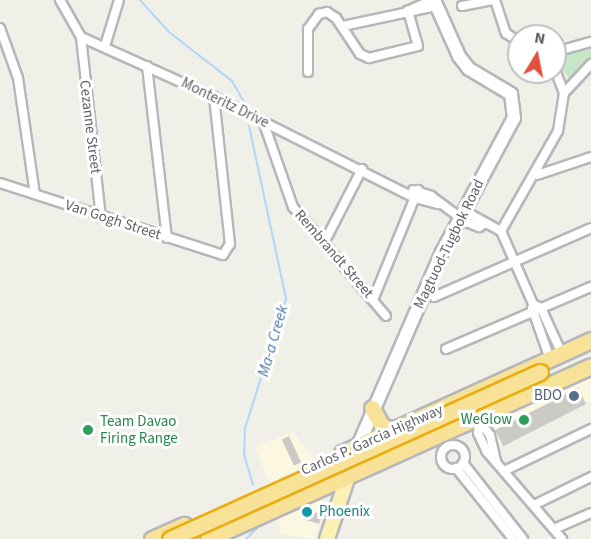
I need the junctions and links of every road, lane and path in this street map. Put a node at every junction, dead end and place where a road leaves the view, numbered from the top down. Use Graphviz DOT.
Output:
graph roads {
  1 [pos="60,0"];
  2 [pos="119,0"];
  3 [pos="493,0"];
  4 [pos="434,2"];
  5 [pos="462,6"];
  6 [pos="410,9"];
  7 [pos="343,26"];
  8 [pos="0,27"];
  9 [pos="507,34"];
  10 [pos="81,37"];
  11 [pos="591,42"];
  12 [pos="105,46"];
  13 [pos="567,49"];
  14 [pos="591,64"];
  15 [pos="147,66"];
  16 [pos="308,72"];
  17 [pos="561,84"];
  18 [pos="564,93"];
  19 [pos="214,97"];
  20 [pos="263,122"];
  21 [pos="591,157"];
  22 [pos="362,169"];
  23 [pos="537,175"];
  24 [pos="0,183"];
  25 [pos="35,194"];
  26 [pos="417,194"];
  27 [pos="463,216"];
  28 [pos="101,217"];
  29 [pos="591,228"];
  30 [pos="501,231"];
  31 [pos="167,238"];
  32 [pos="325,242"];
  33 [pos="514,262"];
  34 [pos="591,287"];
  35 [pos="434,297"];
  36 [pos="373,300"];
  37 [pos="535,309"];
  38 [pos="386,316"];
  39 [pos="547,320"];
  40 [pos="536,325"];
  41 [pos="591,340"];
  42 [pos="591,348"];
  43 [pos="446,350"];
  44 [pos="556,356"];
  45 [pos="591,358"];
  46 [pos="591,366"];
  47 [pos="519,373"];
  48 [pos="541,376"];
  49 [pos="528,394"];
  50 [pos="468,396"];
  51 [pos="372,408"];
  52 [pos="433,412"];
  53 [pos="478,420"];
  54 [pos="591,429"];
  55 [pos="393,430"];
  56 [pos="446,439"];
  57 [pos="358,446"];
  58 [pos="415,446"];
  59 [pos="392,456"];
  60 [pos="460,466"];
  61 [pos="310,468"];
  62 [pos="504,471"];
  63 [pos="348,476"];
  64 [pos="591,477"];
  65 [pos="278,482"];
  66 [pos="477,485"];
  67 [pos="319,489"];
  68 [pos="244,498"];
  69 [pos="287,503"];
  70 [pos="534,505"];
  71 [pos="591,513"];
  72 [pos="207,514"];
  73 [pos="254,519"];
  74 [pos="554,530"];
  75 [pos="169,537"];
  76 [pos="212,537"];
  77 [pos="152,539"];
  78 [pos="191,539"];
  79 [pos="327,539"];
  80 [pos="513,539"];
  81 [pos="523,539"];
  82 [pos="562,539"];
  1 -- 10 [label="street"];
  2 -- 12 [label="street"];
  3 -- 5 [label="street"];
  3 -- 9 [label="street"];
  4 -- 6 [label="street"];
  4 -- 27 [label="main road, Magtuod-Tugbok Road"];
  6 -- 7 [label="street"];
  6 -- 7 [label="street"];
  7 -- 16 [label="street"];
  8 -- 25 [label="street"];
  10 -- 12 [label="street, Monteritz Drive"];
  10 -- 28 [label="street, Cezanne Street"];
  11 -- 13 [label="street"];
  12 -- 15 [label="street, Monteritz Drive"];
  14 -- 18 [label="street"];
  15 -- 19 [label="street, Monteritz Drive"];
  15 -- 31 [label="street"];
  17 -- 18 [label="street"];
  18 -- 23 [label="street"];
  19 -- 20 [label="street, Monteritz Drive"];
  19 -- 31 [label="street, Van Gogh Street"];
  20 -- 22 [label="street, Monteritz Drive"];
  20 -- 32 [label="street, Rembrandt Street"];
  21 -- 23 [label="street"];
  22 -- 26 [label="street, Monteritz Drive"];
  22 -- 32 [label="street"];
  23 -- 30 [label="street"];
  24 -- 25 [label="street, Van Gogh Street"];
  25 -- 28 [label="street, Van Gogh Street"];
  26 -- 27 [label="street"];
  26 -- 36 [label="street"];
  27 -- 30 [label="street"];
  27 -- 51 [label="main road, Magtuod-Tugbok Road"];
  28 -- 31 [label="street, Van Gogh Street"];
  29 -- 33 [label="street"];
  30 -- 33 [label="street"];
  32 -- 36 [label="street, Rembrandt Street"];
  33 -- 35 [label="street"];
  33 -- 37 [label="street"];
  34 -- 37 [label="street"];
  36 -- 38 [label="street, Rembrandt Street"];
  37 -- 39 [label="street"];
  37 -- 40 [label="street"];
  37 -- 43 [label="street"];
  39 -- 40 [label="street"];
  39 -- 44 [label="street"];
  40 -- 44 [label="street"];
  41 -- 44 [label="highway, Carlos P. Garcia Highway"];
  42 -- 48 [label="highway, Carlos P. Garcia Highway"];
  44 -- 47 [label="highway, Carlos P. Garcia Highway"];
  45 -- 48 [label="highway, Carlos P. Garcia Highway"];
  46 -- 49 [label="highway, Carlos P. Garcia Highway"];
  47 -- 49 [label="highway"];
  47 -- 50 [label="highway, Carlos P. Garcia Highway"];
  48 -- 75 [label="highway, Carlos P. Garcia Highway, bridge"];
  48 -- 78 [label="highway, Carlos P. Garcia Highway"];
  49 -- 53 [label="highway, Carlos P. Garcia Highway"];
  50 -- 52 [label="highway, Carlos P. Garcia Highway"];
  50 -- 53 [label="highway"];
  51 -- 55 [label="highway"];
  51 -- 57 [label="main road, Magtuod-Tugbok Road"];
  52 -- 55 [label="highway, Carlos P. Garcia Highway"];
  52 -- 56 [label="highway"];
  53 -- 56 [label="highway, Carlos P. Garcia Highway"];
  53 -- 62 [label="street"];
  54 -- 62 [label="street"];
  55 -- 57 [label="highway, Carlos P. Garcia Highway"];
  55 -- 58 [label="highway"];
  55 -- 59 [label="highway"];
  56 -- 58 [label="highway, Carlos P. Garcia Highway"];
  56 -- 60 [label="street"];
  56 -- 60 [label="street"];
  57 -- 61 [label="highway, Carlos P. Garcia Highway"];
  57 -- 63 [label="main road"];
  58 -- 59 [label="highway, Carlos P. Garcia Highway"];
  59 -- 63 [label="highway, Carlos P. Garcia Highway"];
  60 -- 66 [label="street"];
  61 -- 65 [label="highway, Carlos P. Garcia Highway"];
  61 -- 67 [label="highway"];
  62 -- 70 [label="street"];
  63 -- 67 [label="highway, Carlos P. Garcia Highway"];
  63 -- 79 [label="main road"];
  64 -- 70 [label="street"];
  65 -- 68 [label="highway, Carlos P. Garcia Highway"];
  65 -- 69 [label="highway"];
  66 -- 80 [label="street"];
  66 -- 81 [label="street"];
  67 -- 69 [label="highway, Carlos P. Garcia Highway"];
  68 -- 72 [label="highway, Carlos P. Garcia Highway"];
  68 -- 73 [label="highway"];
  69 -- 73 [label="highway, Carlos P. Garcia Highway"];
  70 -- 74 [label="street"];
  71 -- 74 [label="street"];
  72 -- 75 [label="highway, Carlos P. Garcia Highway"];
  72 -- 76 [label="highway"];
  73 -- 76 [label="highway, Carlos P. Garcia Highway"];
  74 -- 82 [label="street"];
  75 -- 77 [label="highway, Carlos P. Garcia Highway"];
}
